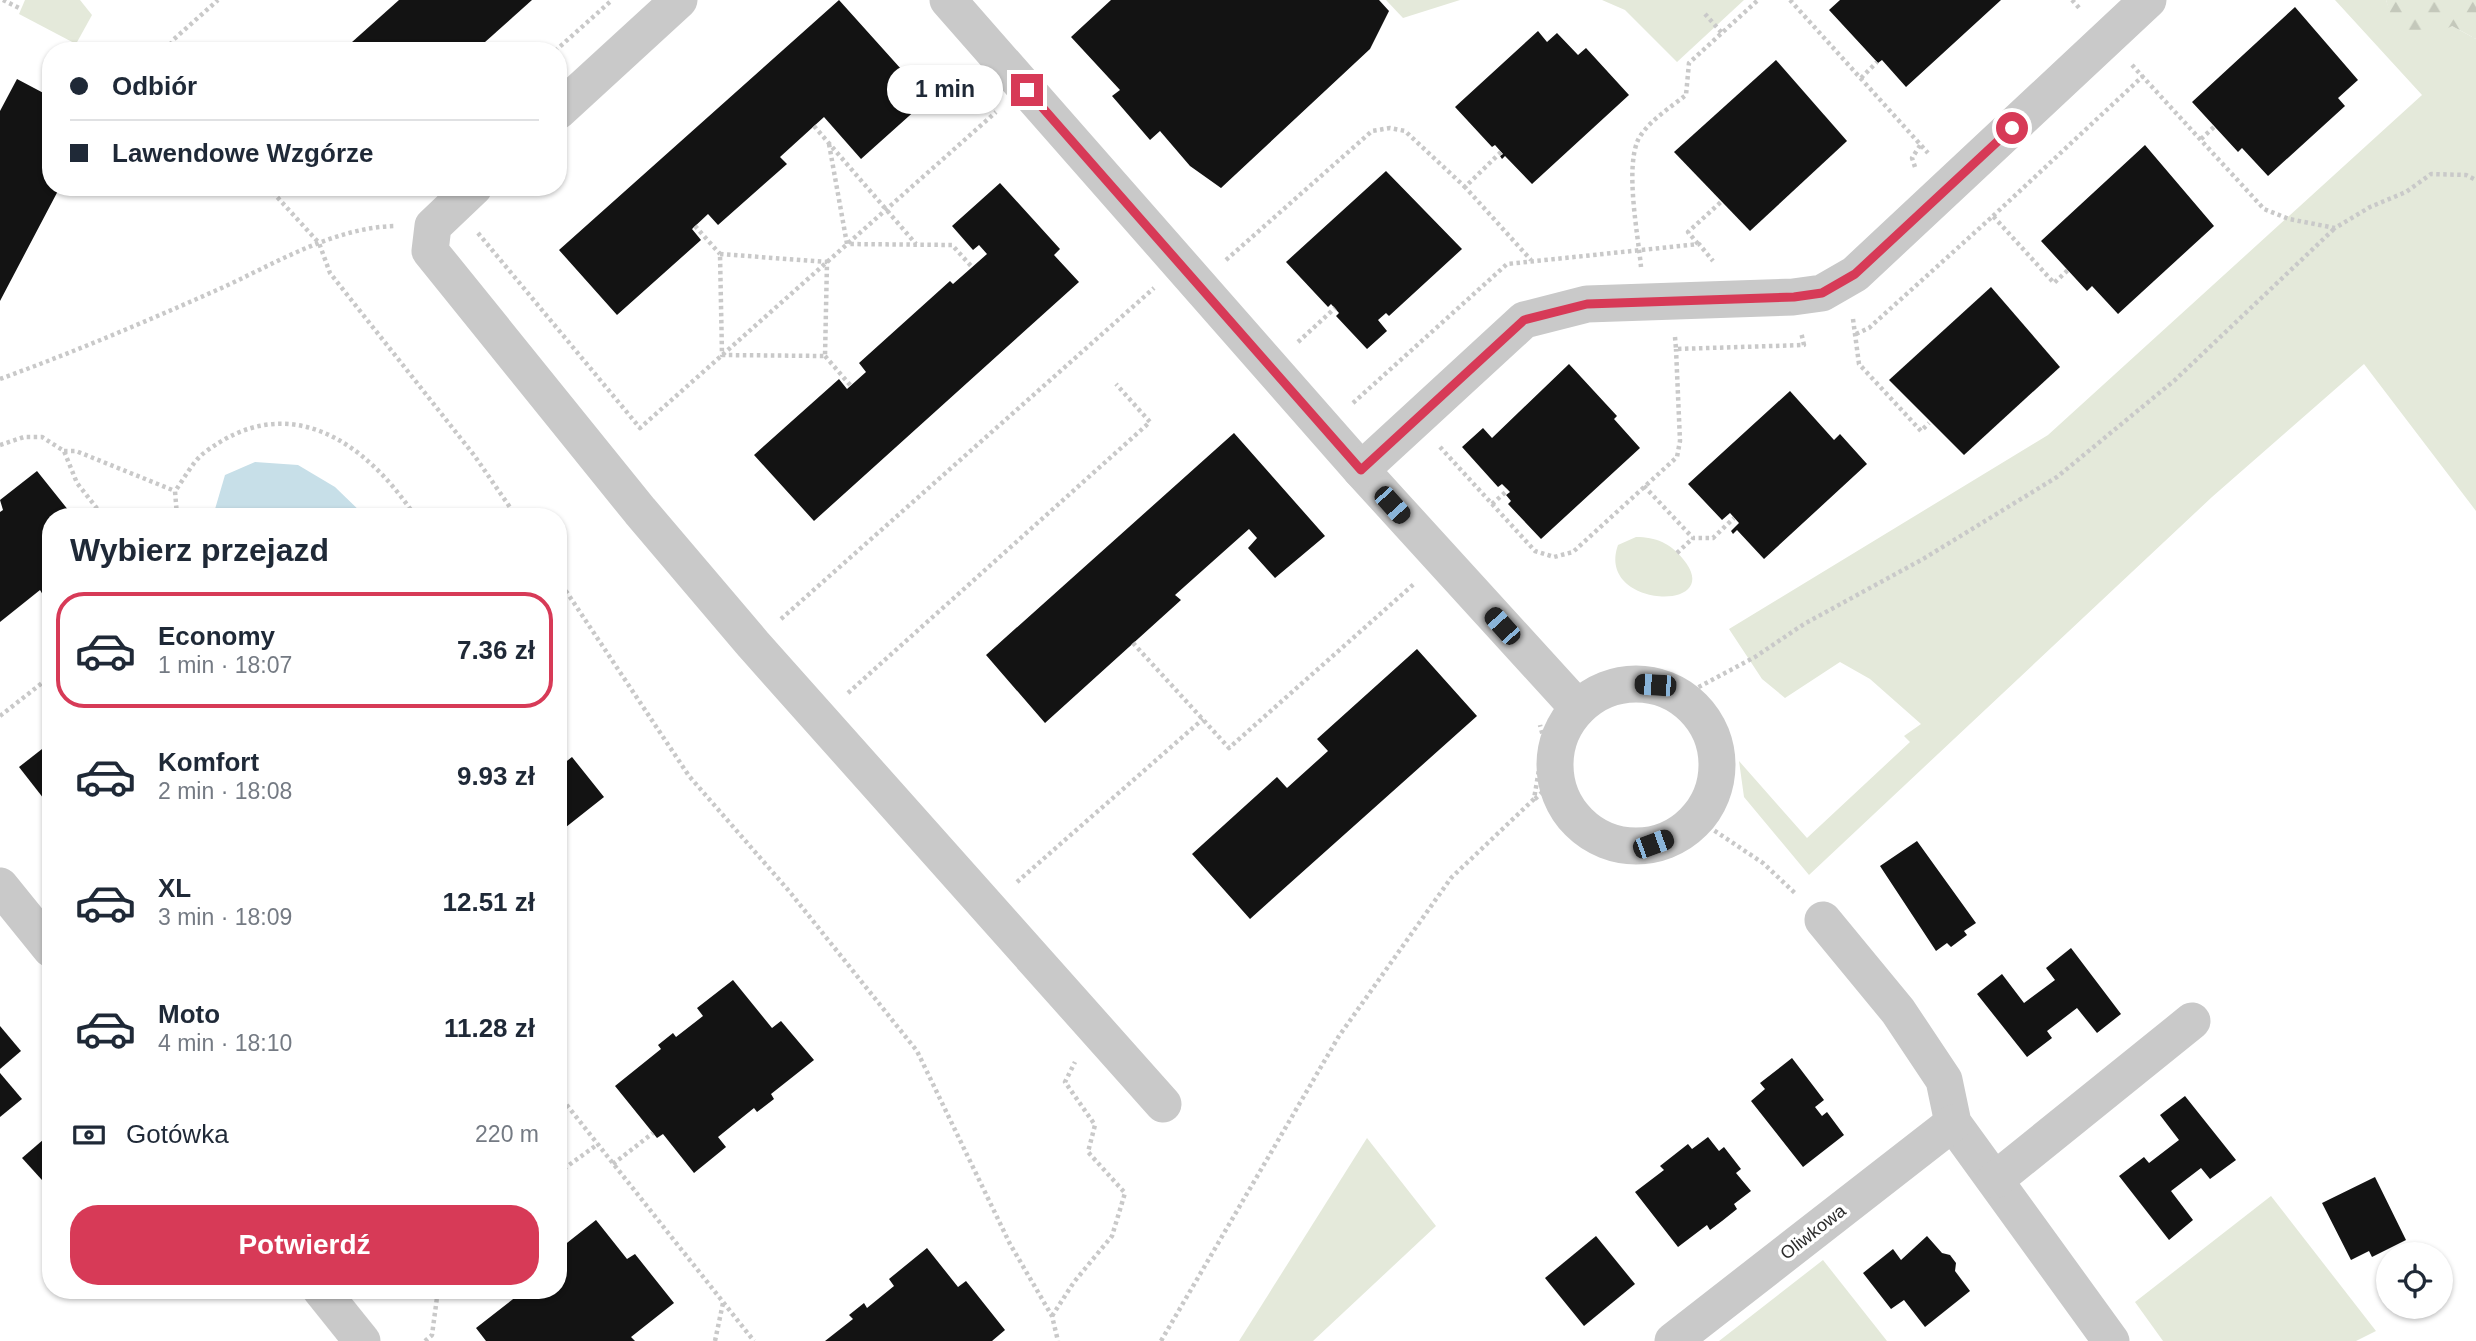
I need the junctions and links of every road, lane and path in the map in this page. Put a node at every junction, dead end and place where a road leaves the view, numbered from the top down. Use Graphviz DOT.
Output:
graph roads {
  1 [pos="2,0"];
  2 [pos="217,0"];
  3 [pos="612,0"];
  4 [pos="679,0"];
  5 [pos="948,0"];
  6 [pos="1758,0"];
  7 [pos="1790,0"];
  8 [pos="2148,0"];
  9 [pos="21,9"];
  10 [pos="1706,14"];
  11 [pos="1722,33"];
  12 [pos="2108,38"];
  13 [pos="172,42"];
  14 [pos="565,42"];
  15 [pos="1877,62"];
  16 [pos="2143,76"];
  17 [pos="1861,78"];
  18 [pos="567,103"];
  19 [pos="999,109"];
  20 [pos="814,127"];
  21 [pos="2214,127"];
  22 [pos="2201,139"];
  23 [pos="829,144"];
  24 [pos="1921,144"];
  25 [pos="1501,152"];
  26 [pos="2476,180"];
  27 [pos="1937,181"];
  28 [pos="1465,187"];
  29 [pos="276,196"];
  30 [pos="1723,201"];
  31 [pos="454,206"];
  32 [pos="886,209"];
  33 [pos="1993,216"];
  34 [pos="695,226"];
  35 [pos="2335,228"];
  36 [pos="319,243"];
  37 [pos="847,244"];
  38 [pos="1699,244"];
  39 [pos="916,245"];
  40 [pos="1639,248"];
  41 [pos="720,254"];
  42 [pos="1532,260"];
  43 [pos="827,262"];
  44 [pos="1222,263"];
  45 [pos="1717,264"];
  46 [pos="972,267"];
  47 [pos="2068,270"];
  48 [pos="1157,285"];
  49 [pos="1644,303"];
  50 [pos="1335,308"];
  51 [pos="1851,313"];
  52 [pos="1800,325"];
  53 [pos="1856,334"];
  54 [pos="1675,335"];
  55 [pos="1295,345"];
  56 [pos="1676,349"];
  57 [pos="722,355"];
  58 [pos="825,356"];
  59 [pos="0,379"];
  60 [pos="1116,384"];
  61 [pos="851,386"];
  62 [pos="1929,423"];
  63 [pos="0,444"];
  64 [pos="1438,446"];
  65 [pos="64,451"];
  66 [pos="1361,470"];
  67 [pos="1644,486"];
  68 [pos="1508,490"];
  69 [pos="175,491"];
  70 [pos="1492,504"];
  71 [pos="97,508"];
  72 [pos="176,508"];
  73 [pos="408,508"];
  74 [pos="510,508"];
  75 [pos="1734,518"];
  76 [pos="1693,538"];
  77 [pos="1677,553"];
  78 [pos="1421,578"];
  79 [pos="567,593"];
  80 [pos="1133,643"];
  81 [pos="753,644"];
  82 [pos="42,683"];
  83 [pos="1681,696"];
  84 [pos="1578,708"];
  85 [pos="1536,714"];
  86 [pos="0,716"];
  87 [pos="819,719"];
  88 [pos="1203,719"];
  89 [pos="1545,789"];
  90 [pos="1697,819"];
  91 [pos="0,886"];
  92 [pos="987,908"];
  93 [pos="1823,920"];
  94 [pos="42,938"];
  95 [pos="2192,1021"];
  96 [pos="1093,1027"];
  97 [pos="1163,1104"];
  98 [pos="567,1105"];
  99 [pos="1953,1123"];
  100 [pos="653,1133"];
  101 [pos="598,1144"];
  102 [pos="613,1164"];
  103 [pos="567,1167"];
  104 [pos="1994,1180"];
  105 [pos="328,1299"];
  106 [pos="437,1299"];
  107 [pos="723,1303"];
  108 [pos="1052,1317"];
  109 [pos="362,1341"];
  110 [pos="425,1341"];
  111 [pos="715,1341"];
  112 [pos="754,1341"];
  113 [pos="1059,1341"];
  114 [pos="1161,1341"];
  115 [pos="1673,1341"];
  116 [pos="2111,1341"];
  1 -- 9 [label="path"];
  2 -- 13 [label="path"];
  3 -- 14 [label="path"];
  4 -- 18 [label="street"];
  5 -- 66 [label="street"];
  6 -- 11 [label="path"];
  7 -- 17 [label="path"];
  8 -- 12 [label="street"];
  10 -- 11 [label="path"];
  11 -- 40 [label="path"];
  12 -- 16 [label="path"];
  12 -- 27 [label="street"];
  15 -- 17 [label="path"];
  16 -- 22 [label="path"];
  16 -- 33 [label="path"];
  17 -- 24 [label="path"];
  19 -- 32 [label="path"];
  20 -- 23 [label="path"];
  21 -- 22 [label="path"];
  22 -- 35 [label="path"];
  23 -- 32 [label="path"];
  23 -- 37 [label="path"];
  24 -- 27 [label="path"];
  24 -- 27 [label="path"];
  25 -- 28 [label="path"];
  26 -- 35 [label="path"];
  27 -- 49 [label="street"];
  28 -- 42 [label="path"];
  28 -- 44 [label="path"];
  29 -- 36 [label="path"];
  30 -- 38 [label="path"];
  31 -- 36 [label="path"];
  31 -- 57 [label="path"];
  31 -- 81 [label="street"];
  32 -- 37 [label="path"];
  32 -- 39 [label="path"];
  33 -- 47 [label="path"];
  33 -- 53 [label="path"];
  34 -- 41 [label="path"];
  35 -- 83 [label="path"];
  36 -- 59 [label="path"];
  36 -- 74 [label="path"];
  37 -- 39 [label="path"];
  37 -- 43 [label="path"];
  38 -- 40 [label="path"];
  38 -- 45 [label="path"];
  39 -- 46 [label="path"];
  40 -- 49 [label="path"];
  41 -- 43 [label="path"];
  41 -- 57 [label="path"];
  43 -- 57 [label="path"];
  43 -- 58 [label="path"];
  48 -- 81 [label="path"];
  49 -- 66 [label="street"];
  50 -- 55 [label="path"];
  51 -- 53 [label="path"];
  52 -- 56 [label="path"];
  53 -- 62 [label="path"];
  54 -- 56 [label="path"];
  56 -- 67 [label="path"];
  57 -- 58 [label="path"];
  58 -- 61 [label="path"];
  60 -- 87 [label="path"];
  63 -- 65 [label="path"];
  64 -- 70 [label="path"];
  65 -- 69 [label="path"];
  65 -- 71 [label="path"];
  66 -- 84 [label="street"];
  67 -- 70 [label="path"];
  67 -- 76 [label="path"];
  68 -- 70 [label="path"];
  69 -- 72 [label="path"];
  69 -- 73 [label="path"];
  75 -- 76 [label="path"];
  76 -- 77 [label="path"];
  78 -- 88 [label="path"];
  79 -- 108 [label="path"];
  80 -- 88 [label="path"];
  81 -- 87 [label="street"];
  82 -- 86 [label="path"];
  83 -- 84 [label="street"];
  83 -- 90 [label="street"];
  84 -- 89 [label="street"];
  85 -- 89 [label="path"];
  87 -- 92 [label="street"];
  88 -- 92 [label="path"];
  89 -- 90 [label="street"];
  89 -- 114 [label="path"];
  90 -- 93 [label="path"];
  91 -- 94 [label="street"];
  92 -- 96 [label="street"];
  93 -- 99 [label="street"];
  95 -- 104 [label="street"];
  96 -- 97 [label="street"];
  96 -- 108 [label="path"];
  98 -- 101 [label="path"];
  99 -- 104 [label="street"];
  99 -- 115 [label="street, Oliwkowa"];
  100 -- 102 [label="path"];
  101 -- 102 [label="path"];
  101 -- 103 [label="path"];
  102 -- 107 [label="path"];
  104 -- 116 [label="street"];
  105 -- 109 [label="street"];
  106 -- 110 [label="path"];
  107 -- 111 [label="path"];
  107 -- 112 [label="path"];
  108 -- 113 [label="path"];
}
